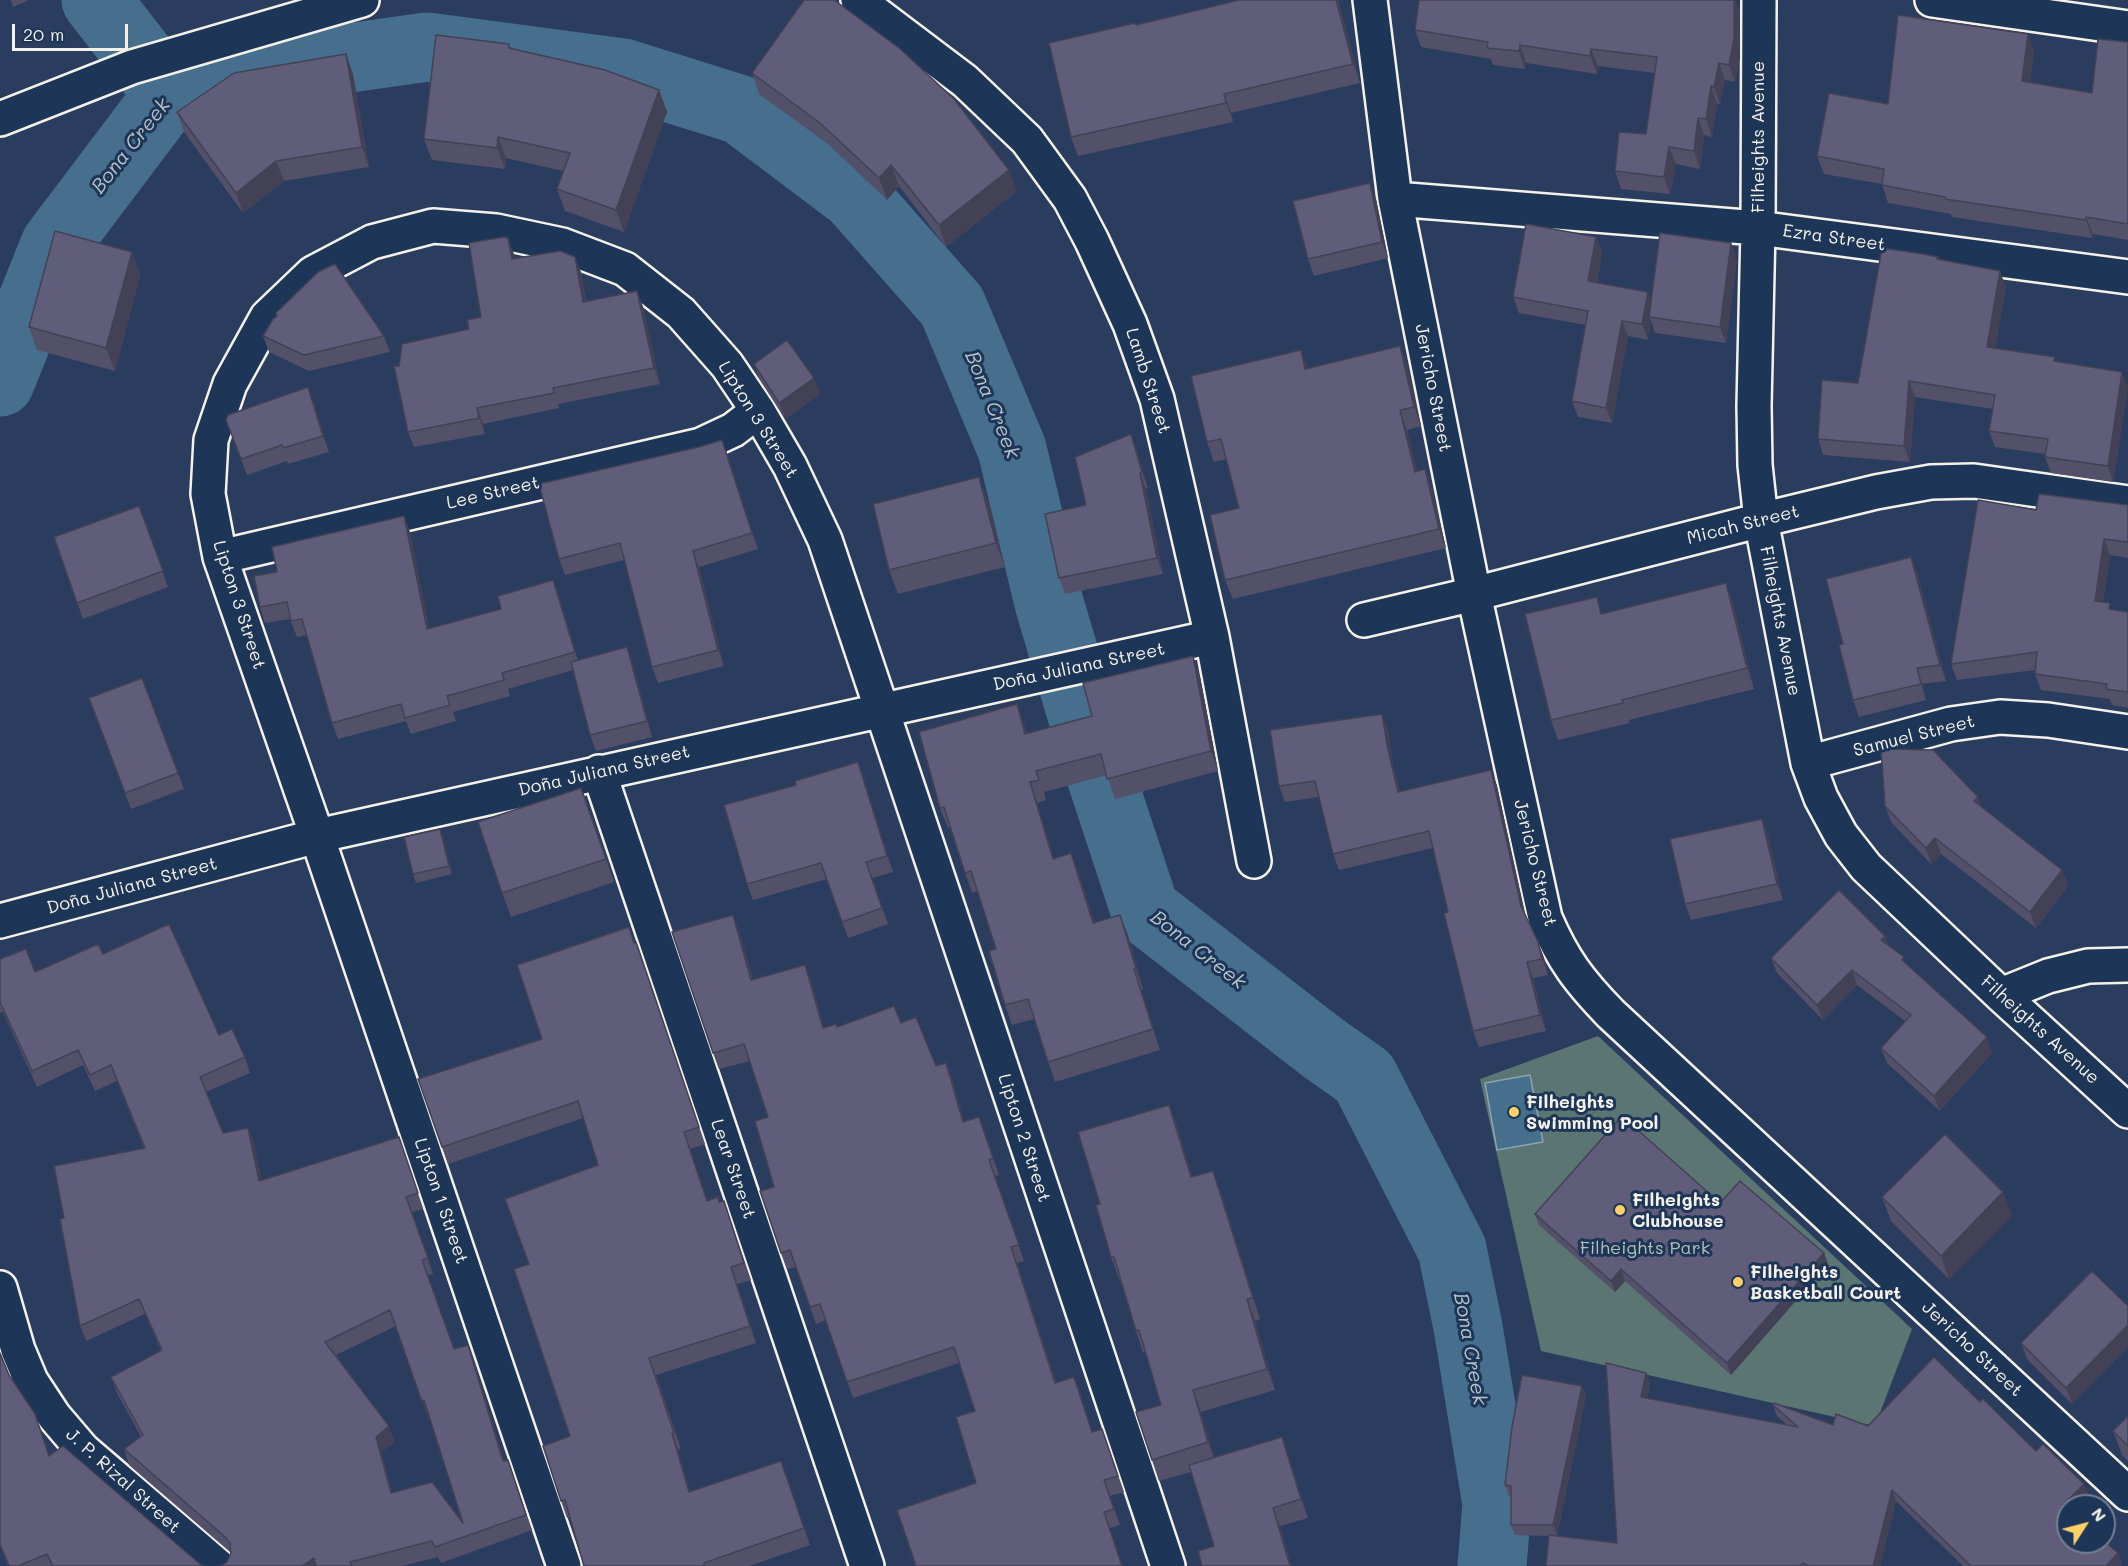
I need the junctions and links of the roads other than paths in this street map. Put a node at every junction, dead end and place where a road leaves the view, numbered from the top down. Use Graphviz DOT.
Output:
graph roads {
  1 [pos="362,0"];
  2 [pos="858,0"];
  3 [pos="1370,0"];
  4 [pos="1759,0"];
  5 [pos="1932,0"];
  6 [pos="2128,28"];
  7 [pos="0,119"];
  8 [pos="1395,199"];
  9 [pos="1758,228"];
  10 [pos="2128,277"];
  11 [pos="758,411"];
  12 [pos="2128,503"];
  13 [pos="1761,520"];
  14 [pos="220,557"];
  15 [pos="1474,594"];
  16 [pos="1364,620"];
  17 [pos="1212,637"];
  18 [pos="881,709"];
  19 [pos="2128,732"];
  20 [pos="1808,763"];
  21 [pos="599,772"];
  22 [pos="317,836"];
  23 [pos="1254,861"];
  24 [pos="0,921"];
  25 [pos="2128,965"];
  26 [pos="2001,995"];
  27 [pos="2128,1111"];
  28 [pos="0,1288"];
  29 [pos="2128,1494"];
  30 [pos="218,1566"];
  31 [pos="564,1566"];
  32 [pos="867,1566"];
  33 [pos="1168,1566"];
  1 -- 7 [label="street"];
  2 -- 17 [label="street, Lamb Street"];
  3 -- 8 [label="street, Jericho Street"];
  4 -- 9 [label="street, Filheights Avenue"];
  5 -- 6 [label="street"];
  8 -- 9 [label="street, Ezra Street"];
  8 -- 15 [label="street, Jericho Street"];
  9 -- 10 [label="street, Ezra Street"];
  9 -- 13 [label="street, Filheights Avenue"];
  11 -- 14 [label="street, Lee Street"];
  11 -- 14 [label="street, Lipton 3 Street"];
  11 -- 18 [label="street, Lipton 3 Street"];
  12 -- 13 [label="street, Micah Street"];
  13 -- 15 [label="street, Micah Street"];
  13 -- 20 [label="street, Filheights Avenue"];
  14 -- 22 [label="street, Lipton 3 Street"];
  15 -- 16 [label="street, Micah Street"];
  15 -- 29 [label="street, Jericho Street"];
  17 -- 18 [label="street, Doña Juliana Street"];
  17 -- 23 [label="street, Lamb Street"];
  18 -- 21 [label="street, Doña Juliana Street"];
  18 -- 33 [label="street, Lipton 2 Street"];
  19 -- 20 [label="street, Samuel Street"];
  20 -- 26 [label="street, Filheights Avenue"];
  21 -- 22 [label="street, Doña Juliana Street"];
  21 -- 32 [label="street, Lear Street"];
  22 -- 24 [label="street, Doña Juliana Street"];
  22 -- 31 [label="street, Lipton 1 Street"];
  25 -- 26 [label="street"];
  26 -- 27 [label="street, Filheights Avenue"];
  28 -- 30 [label="street, J. P. Rizal Street"];
}
